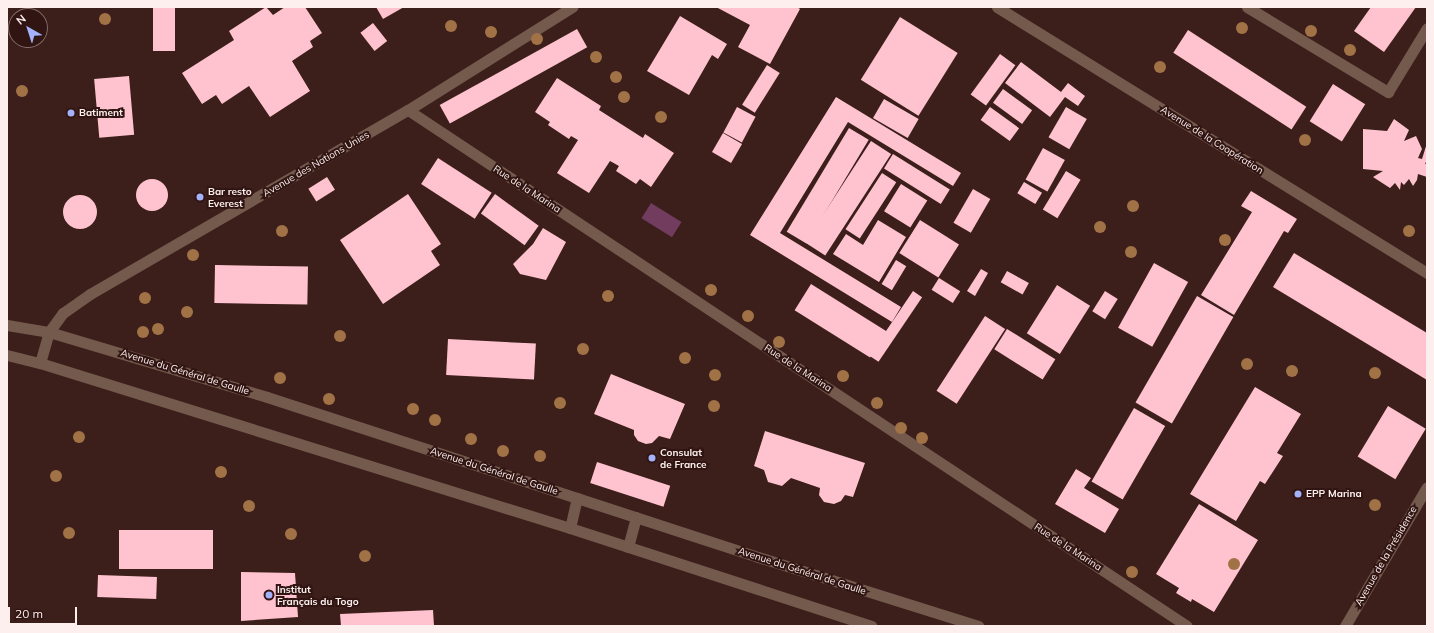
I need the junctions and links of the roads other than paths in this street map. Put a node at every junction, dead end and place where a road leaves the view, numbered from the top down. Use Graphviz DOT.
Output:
graph roads {
  1 [pos="572,7"];
  2 [pos="997,7"];
  3 [pos="1247,7"];
  4 [pos="1427,28"];
  5 [pos="408,110"];
  6 [pos="1427,273"];
  7 [pos="7,325"];
  8 [pos="49,332"];
  9 [pos="7,355"];
  10 [pos="40,363"];
  11 [pos="1427,487"];
  12 [pos="577,498"];
  13 [pos="636,517"];
  14 [pos="570,528"];
  15 [pos="628,547"];
  16 [pos="870,626"];
  17 [pos="978,626"];
  18 [pos="1188,626"];
  19 [pos="1345,626"];
  1 -- 5 [label="street, Avenue des Nations Unies"];
  2 -- 6 [label="street, Avenue de la Coopération"];
  3 -- 4 [label="street"];
  5 -- 8 [label="street, Avenue des Nations Unies"];
  5 -- 18 [label="street, Rue de la Marina"];
  7 -- 8 [label="street, Avenue du Général de Gaulle"];
  8 -- 10 [label="street, Avenue des Nations Unies"];
  8 -- 12 [label="street, Avenue du Général de Gaulle"];
  9 -- 10 [label="street"];
  10 -- 14 [label="street"];
  11 -- 19 [label="street, Avenue de la Présidence"];
  12 -- 13 [label="street, Avenue du Général de Gaulle"];
  12 -- 14 [label="street"];
  13 -- 15 [label="street"];
  13 -- 17 [label="street, Avenue du Général de Gaulle"];
  14 -- 15 [label="street"];
  15 -- 16 [label="street"];
}
